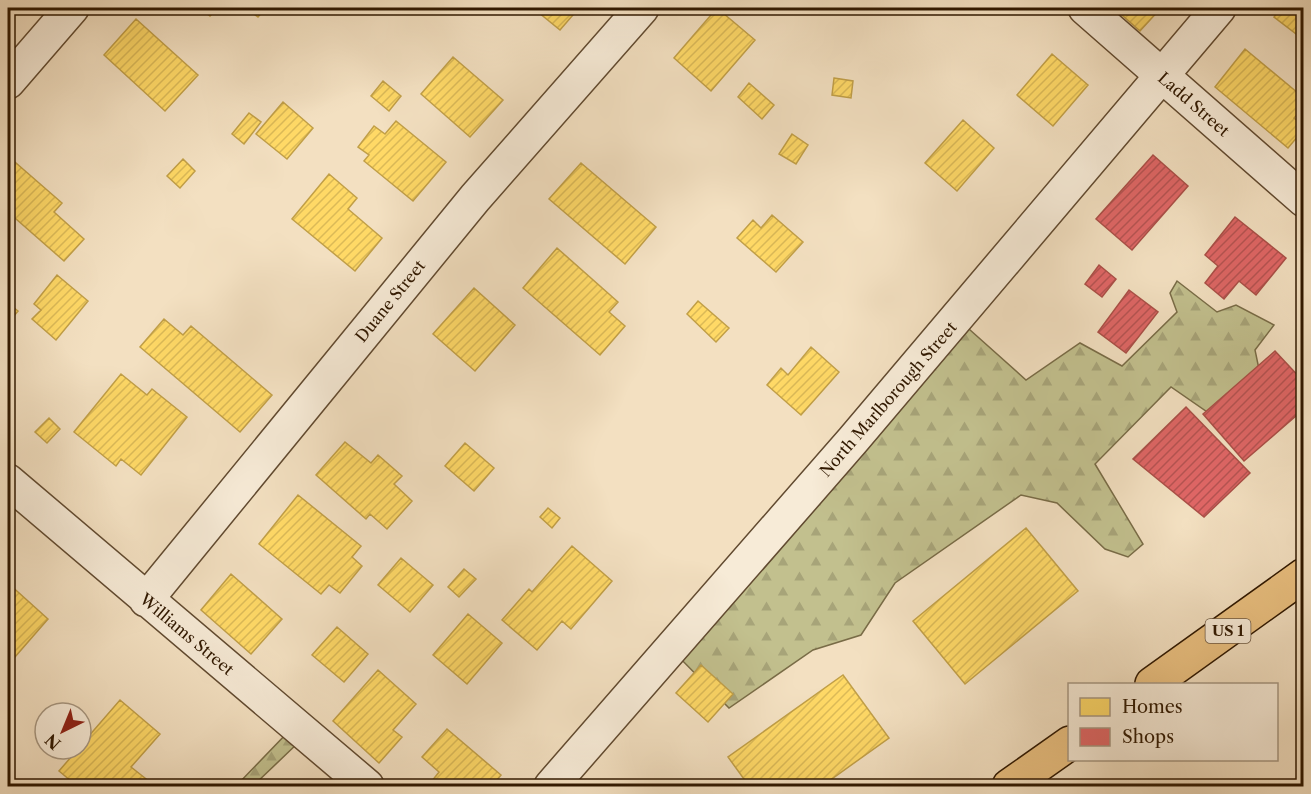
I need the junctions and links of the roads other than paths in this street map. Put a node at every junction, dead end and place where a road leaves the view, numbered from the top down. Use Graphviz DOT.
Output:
graph roads {
  1 [pos="72,8"];
  2 [pos="642,8"];
  3 [pos="1085,8"];
  4 [pos="1219,8"];
  5 [pos="1162,76"];
  6 [pos="8,82"];
  7 [pos="1304,200"];
  8 [pos="8,481"];
  9 [pos="1302,581"];
  10 [pos="146,600"];
  11 [pos="1153,683"];
  12 [pos="1068,744"];
  13 [pos="367,786"];
  14 [pos="551,786"];
  15 [pos="1009,786"];
  1 -- 6 [label="street"];
  2 -- 10 [label="street, Duane Street"];
  3 -- 5 [label="street, Ladd Street"];
  4 -- 5 [label="street, North Marlborough Street"];
  5 -- 7 [label="street, Ladd Street"];
  5 -- 14 [label="street, North Marlborough Street"];
  8 -- 10 [label="street, Williams Street"];
  9 -- 11 [label="main road, US 1"];
  10 -- 13 [label="street, Williams Street"];
  12 -- 15 [label="main road"];
}
